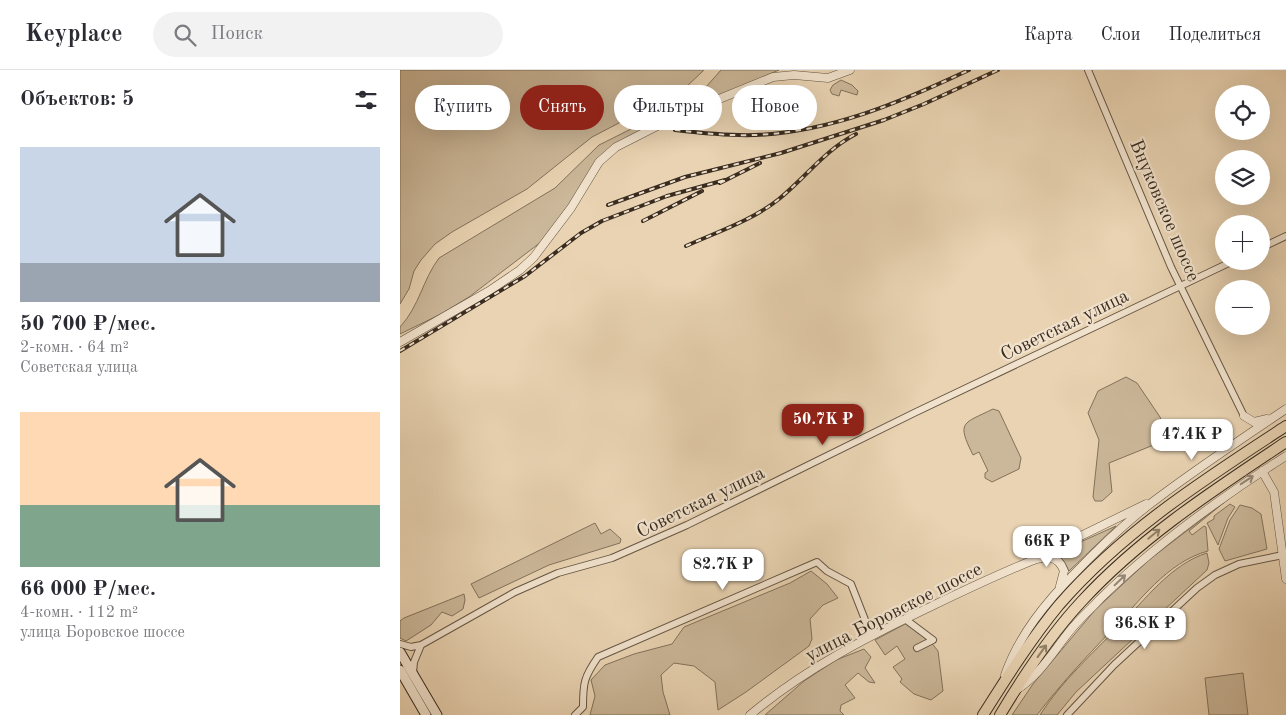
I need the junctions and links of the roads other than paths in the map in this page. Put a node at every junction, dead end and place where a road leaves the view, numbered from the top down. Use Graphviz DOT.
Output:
graph roads {
  1 [pos="850,70"];
  2 [pos="1088,70"];
  3 [pos="1286,236"];
  4 [pos="1270,244"];
  5 [pos="1215,269"];
  6 [pos="1180,286"];
  7 [pos="400,342"];
  8 [pos="1286,409"];
  9 [pos="1244,416"];
  10 [pos="1274,417"];
  11 [pos="1286,426"];
  12 [pos="1240,441"];
  13 [pos="1286,442"];
  14 [pos="1286,456"];
  15 [pos="1262,471"];
  16 [pos="1157,499"];
  17 [pos="1283,555"];
  18 [pos="1031,561"];
  19 [pos="1286,579"];
  20 [pos="1058,590"];
  21 [pos="905,619"];
  22 [pos="871,635"];
  23 [pos="400,644"];
  24 [pos="421,645"];
  25 [pos="917,648"];
  26 [pos="400,652"];
  27 [pos="400,670"];
  28 [pos="413,673"];
  29 [pos="1002,684"];
  30 [pos="1014,691"];
  31 [pos="426,715"];
  32 [pos="437,715"];
  33 [pos="575,715"];
  34 [pos="750,715"];
  35 [pos="983,715"];
  36 [pos="1000,715"];
  37 [pos="1067,715"];
  1 -- 7 [label="street"];
  2 -- 6 [label="street, Внуковское шоссе"];
  3 -- 4 [label="street"];
  5 -- 6 [label="street, Советская улица"];
  6 -- 9 [label="street, Внуковское шоссе"];
  6 -- 24 [label="street, Советская улица"];
  8 -- 10 [label="street"];
  9 -- 10 [label="street"];
  9 -- 12 [label="street"];
  10 -- 12 [label="street"];
  11 -- 29 [label="main road"];
  12 -- 16 [label="street"];
  30 -- 13 [label="main road, one-way"];
  14 -- 15 [label="street"];
  15 -- 17 [label="street"];
  30 -- 15 [label="street, one-way"];
  16 -- 18 [label="street, улица Боровское шоссе"];
  16 -- 20 [label="street"];
  17 -- 19 [label="street"];
  17 -- 37 [label="street"];
  18 -- 20 [label="street"];
  18 -- 21 [label="street, улица Боровское шоссе"];
  20 -- 29 [label="street"];
  21 -- 22 [label="street, улица Боровское шоссе"];
  21 -- 25 [label="street"];
  22 -- 33 [label="street"];
  22 -- 34 [label="street, улица Боровское шоссе"];
  23 -- 24 [label="street"];
  24 -- 28 [label="street"];
  26 -- 28 [label="main road"];
  27 -- 31 [label="main road"];
  28 -- 32 [label="main road"];
  29 -- 35 [label="main road"];
  30 -- 36 [label="main road"];
}
